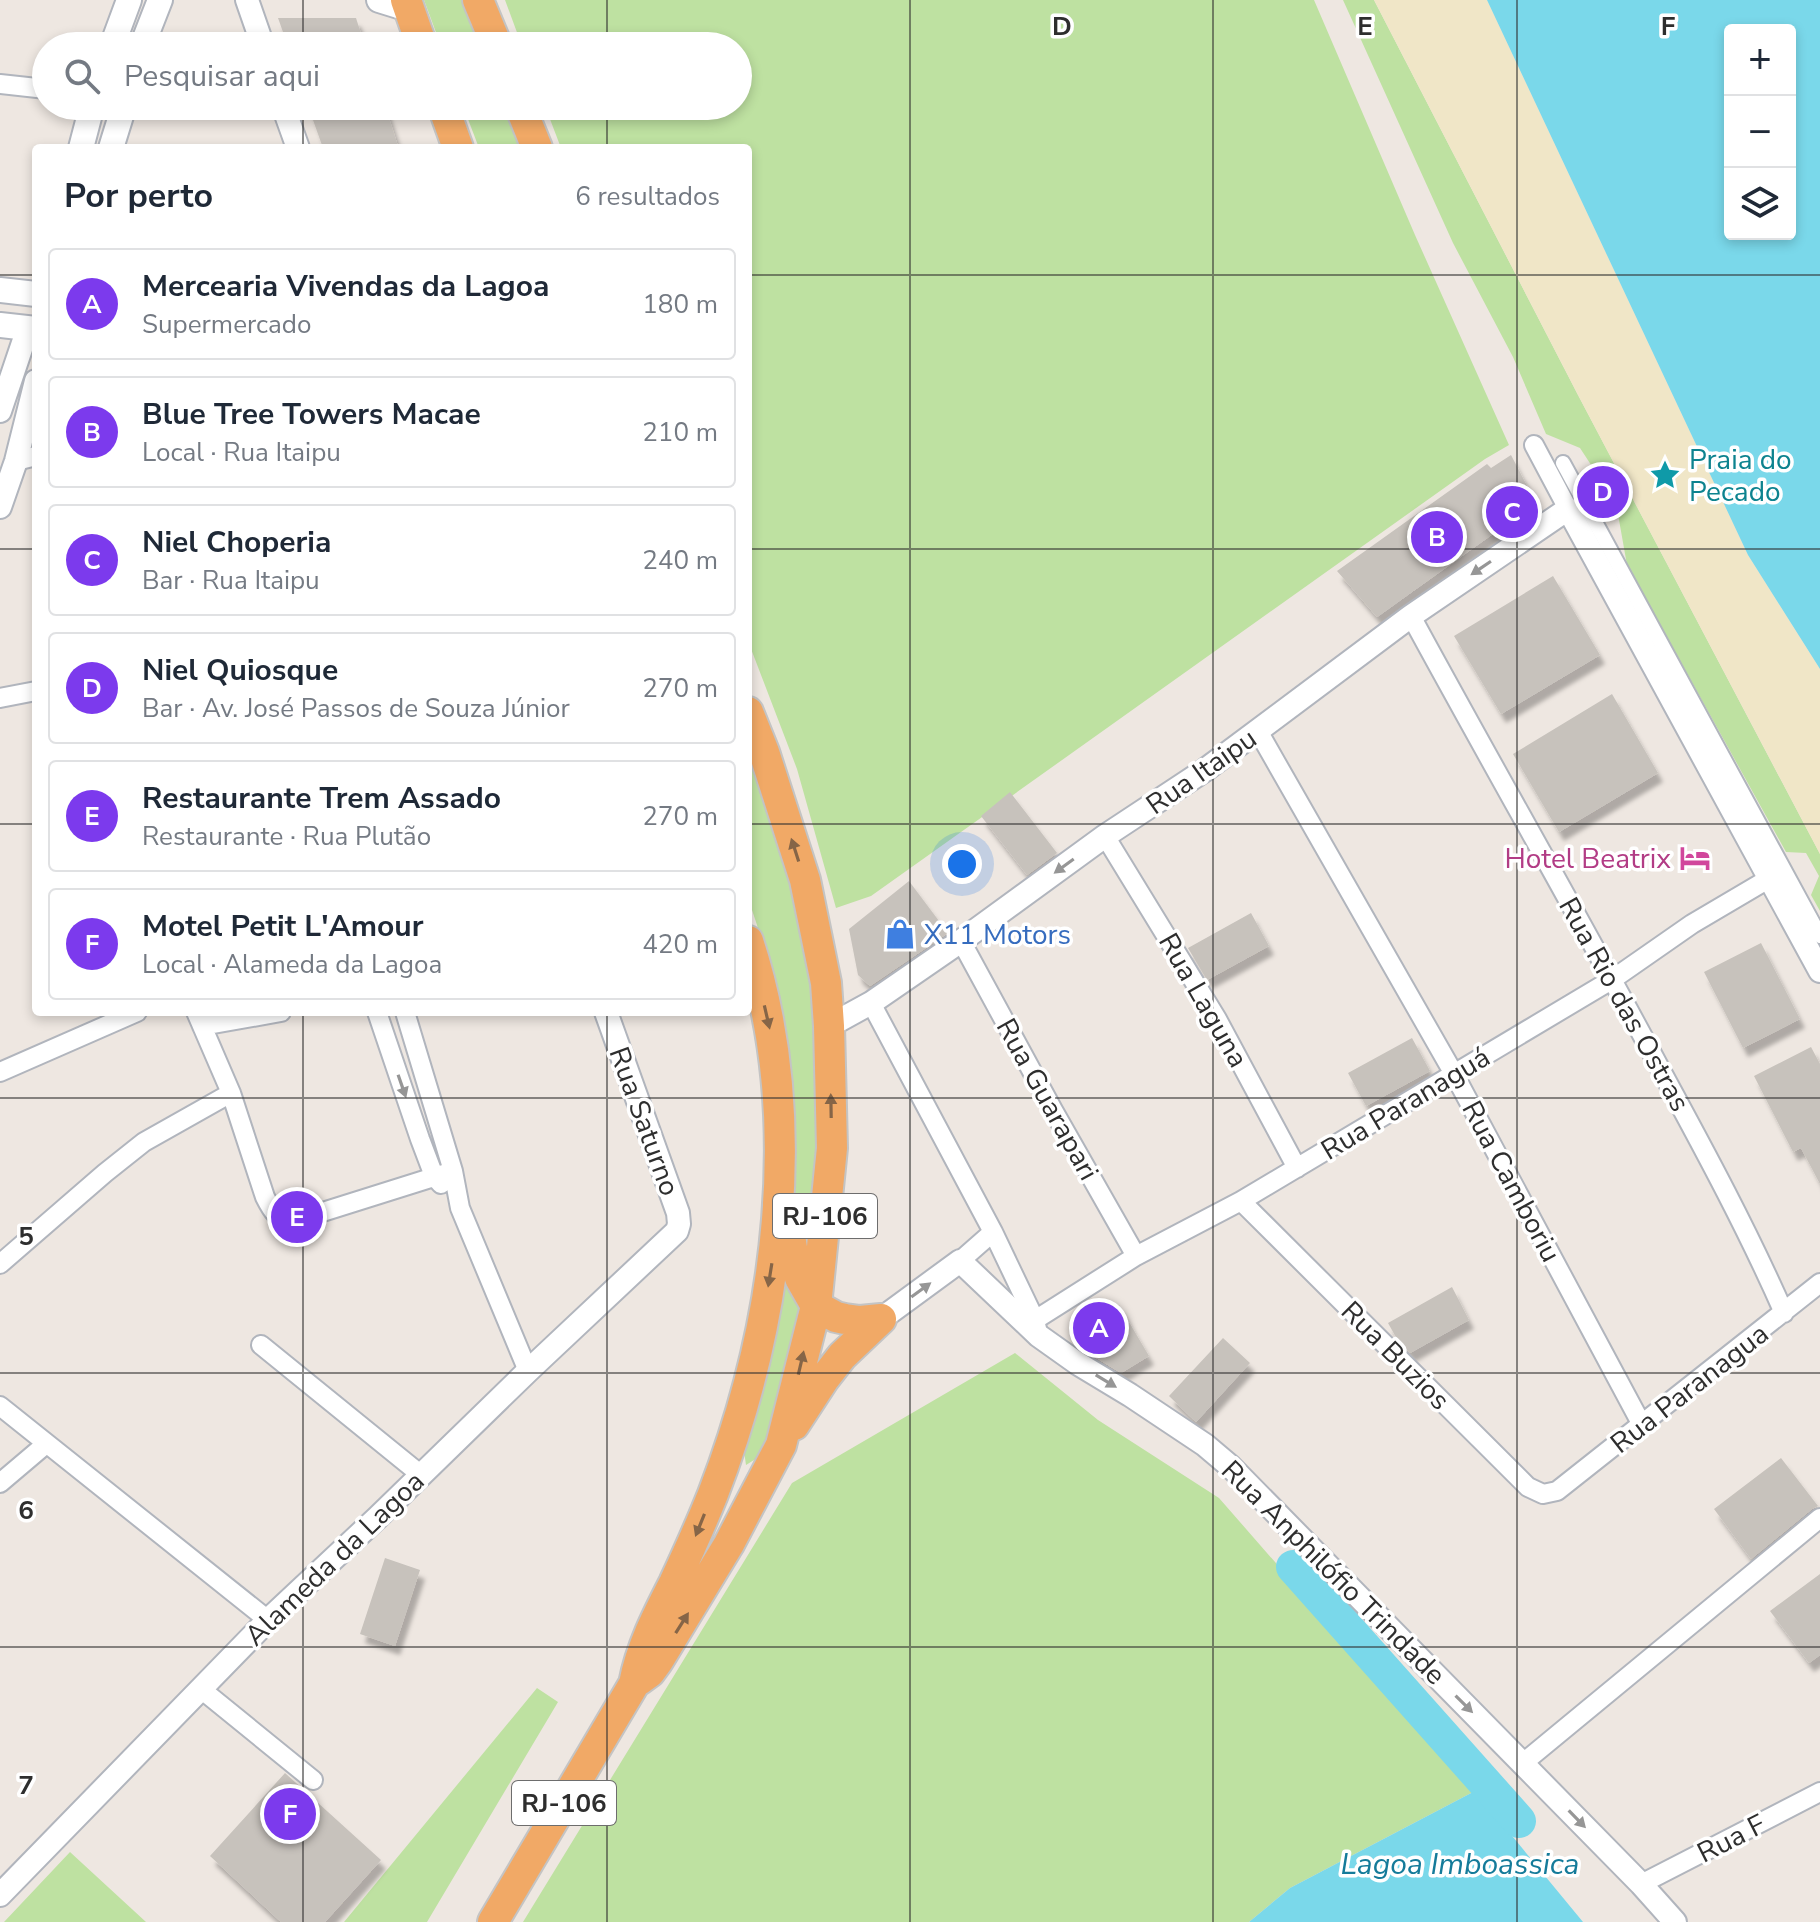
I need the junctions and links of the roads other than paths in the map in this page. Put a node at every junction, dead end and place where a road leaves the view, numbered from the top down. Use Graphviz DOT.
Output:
graph roads {
  1 [pos="129,0"];
  2 [pos="160,0"];
  3 [pos="247,0"];
  4 [pos="379,0"];
  5 [pos="478,0"];
  6 [pos="407,4"];
  7 [pos="117,32"];
  8 [pos="147,32"];
  9 [pos="258,32"];
  10 [pos="417,32"];
  11 [pos="491,32"];
  12 [pos="0,84"];
  13 [pos="32,87"];
  14 [pos="88,120"];
  15 [pos="120,120"];
  16 [pos="288,120"];
  17 [pos="448,120"];
  18 [pos="526,120"];
  19 [pos="82,144"];
  20 [pos="112,144"];
  21 [pos="297,144"];
  22 [pos="457,144"];
  23 [pos="535,144"];
  24 [pos="0,290"];
  25 [pos="32,295"];
  26 [pos="0,325"];
  27 [pos="32,328"];
  28 [pos="0,411"];
  29 [pos="32,412"];
  30 [pos="1534,445"];
  31 [pos="26,458"];
  32 [pos="1563,463"];
  33 [pos="0,507"];
  34 [pos="1568,509"];
  35 [pos="1411,616"];
  36 [pos="32,692"];
  37 [pos="0,698"];
  38 [pos="752,722"];
  39 [pos="1258,731"];
  40 [pos="1105,836"];
  41 [pos="1770,878"];
  42 [pos="1820,936"];
  43 [pos="961,941"];
  44 [pos="752,957"];
  45 [pos="1820,971"];
  46 [pos="1613,979"];
  47 [pos="871,1003"];
  48 [pos="128,1016"];
  49 [pos="234,1016"];
  50 [pos="378,1016"];
  51 [pos="406,1016"];
  52 [pos="607,1016"];
  53 [pos="199,1019"];
  54 [pos="829,1026"];
  55 [pos="0,1072"];
  56 [pos="1454,1074"];
  57 [pos="231,1093"];
  58 [pos="1297,1168"];
  59 [pos="453,1171"];
  60 [pos="780,1175"];
  61 [pos="434,1176"];
  62 [pos="1241,1201"];
  63 [pos="460,1208"];
  64 [pos="677,1231"];
  65 [pos="993,1232"];
  66 [pos="1136,1256"];
  67 [pos="960,1261"];
  68 [pos="0,1264"];
  69 [pos="1820,1283"];
  70 [pos="816,1306"];
  71 [pos="1784,1313"];
  72 [pos="881,1319"];
  73 [pos="1037,1328"];
  74 [pos="261,1345"];
  75 [pos="528,1371"];
  76 [pos="0,1406"];
  77 [pos="1642,1425"];
  78 [pos="46,1444"];
  79 [pos="781,1445"];
  80 [pos="420,1474"];
  81 [pos="0,1483"];
  82 [pos="1557,1491"];
  83 [pos="1820,1518"];
  84 [pos="268,1620"];
  85 [pos="634,1684"];
  86 [pos="201,1689"];
  87 [pos="1523,1763"];
  88 [pos="313,1780"];
  89 [pos="1820,1792"];
  90 [pos="1641,1884"];
  91 [pos="0,1895"];
  92 [pos="493,1922"];
  93 [pos="1675,1922"];
  1 -- 7 [label="main road"];
  2 -- 8 [label="main road"];
  3 -- 9 [label="street"];
  4 -- 6 [label="main road"];
  5 -- 11 [label="highway"];
  6 -- 10 [label="highway"];
  12 -- 13 [label="street"];
  14 -- 19 [label="main road"];
  15 -- 20 [label="main road"];
  16 -- 21 [label="street"];
  17 -- 22 [label="highway"];
  18 -- 23 [label="highway"];
  24 -- 25 [label="main road"];
  26 -- 27 [label="main road"];
  27 -- 28 [label="street"];
  29 -- 31 [label="street"];
  30 -- 34 [label="street"];
  31 -- 33 [label="street"];
  32 -- 42 [label="street"];
  34 -- 35 [label="street, Rua Itaipu, one-way"];
  34 -- 41 [label="street"];
  35 -- 39 [label="street, Rua Itaipu"];
  35 -- 46 [label="street, Rua Rio das Ostras"];
  36 -- 37 [label="street"];
  54 -- 38 [label="highway, RJ-106, one-way"];
  39 -- 40 [label="street, Rua Itaipu"];
  39 -- 56 [label="street, Rua Camboriu"];
  40 -- 43 [label="street, Rua Itaipu, one-way"];
  40 -- 58 [label="street, Rua Laguna"];
  41 -- 45 [label="street"];
  41 -- 46 [label="street, Rua Paranaguá"];
  43 -- 47 [label="street, Rua Itaipu"];
  43 -- 66 [label="street, Rua Guarapari"];
  44 -- 60 [label="highway, RJ-106, one-way"];
  46 -- 56 [label="street, Rua Paranaguá"];
  46 -- 71 [label="street, Rua Rio das Ostras"];
  47 -- 54 [label="street, Rua Itaipu"];
  47 -- 65 [label="street"];
  48 -- 55 [label="street"];
  49 -- 53 [label="street"];
  50 -- 61 [label="street, one-way"];
  51 -- 59 [label="street"];
  52 -- 64 [label="street, Rua Saturno"];
  53 -- 57 [label="street"];
  70 -- 54 [label="highway, RJ-106, one-way"];
  56 -- 58 [label="street, Rua Paranaguá"];
  56 -- 77 [label="street, Rua Camboriu"];
  57 -- 61 [label="street"];
  57 -- 68 [label="street"];
  58 -- 62 [label="street, Rua Paranaguá"];
  59 -- 61 [label="street"];
  59 -- 63 [label="street"];
  60 -- 70 [label="highway"];
  60 -- 85 [label="highway, RJ-106, one-way"];
  61 -- 63 [label="street"];
  62 -- 66 [label="street, Rua Paranaguá"];
  62 -- 82 [label="street, Rua Buzios"];
  63 -- 75 [label="street"];
  64 -- 75 [label="street, Alameda da Lagoa"];
  65 -- 67 [label="street"];
  65 -- 73 [label="street"];
  66 -- 73 [label="street, Rua Paranaguá"];
  72 -- 67 [label="street, one-way"];
  67 -- 73 [label="street, Rua Anphilófio Trindade"];
  69 -- 71 [label="street, Rua Paranagua"];
  70 -- 72 [label="highway"];
  79 -- 70 [label="highway, RJ-106, one-way"];
  71 -- 77 [label="street, Rua Paranagua"];
  72 -- 79 [label="highway"];
  73 -- 87 [label="street, Rua Anphilófio Trindade, one-way"];
  74 -- 80 [label="street"];
  75 -- 80 [label="street, Alameda da Lagoa"];
  76 -- 78 [label="street"];
  77 -- 82 [label="street, Rua Paranagua"];
  78 -- 81 [label="street"];
  78 -- 84 [label="street"];
  85 -- 79 [label="highway, RJ-106, one-way"];
  80 -- 84 [label="street, Alameda da Lagoa"];
  83 -- 87 [label="street"];
  84 -- 86 [label="street, Alameda da Lagoa"];
  85 -- 92 [label="highway, RJ-106"];
  86 -- 88 [label="street"];
  86 -- 91 [label="street, Alameda da Lagoa"];
  87 -- 90 [label="street, Rua Anphilófio Trindade, one-way"];
  89 -- 90 [label="street, Rua F"];
  90 -- 93 [label="street, Rua Anphilófio Trindade"];
}
